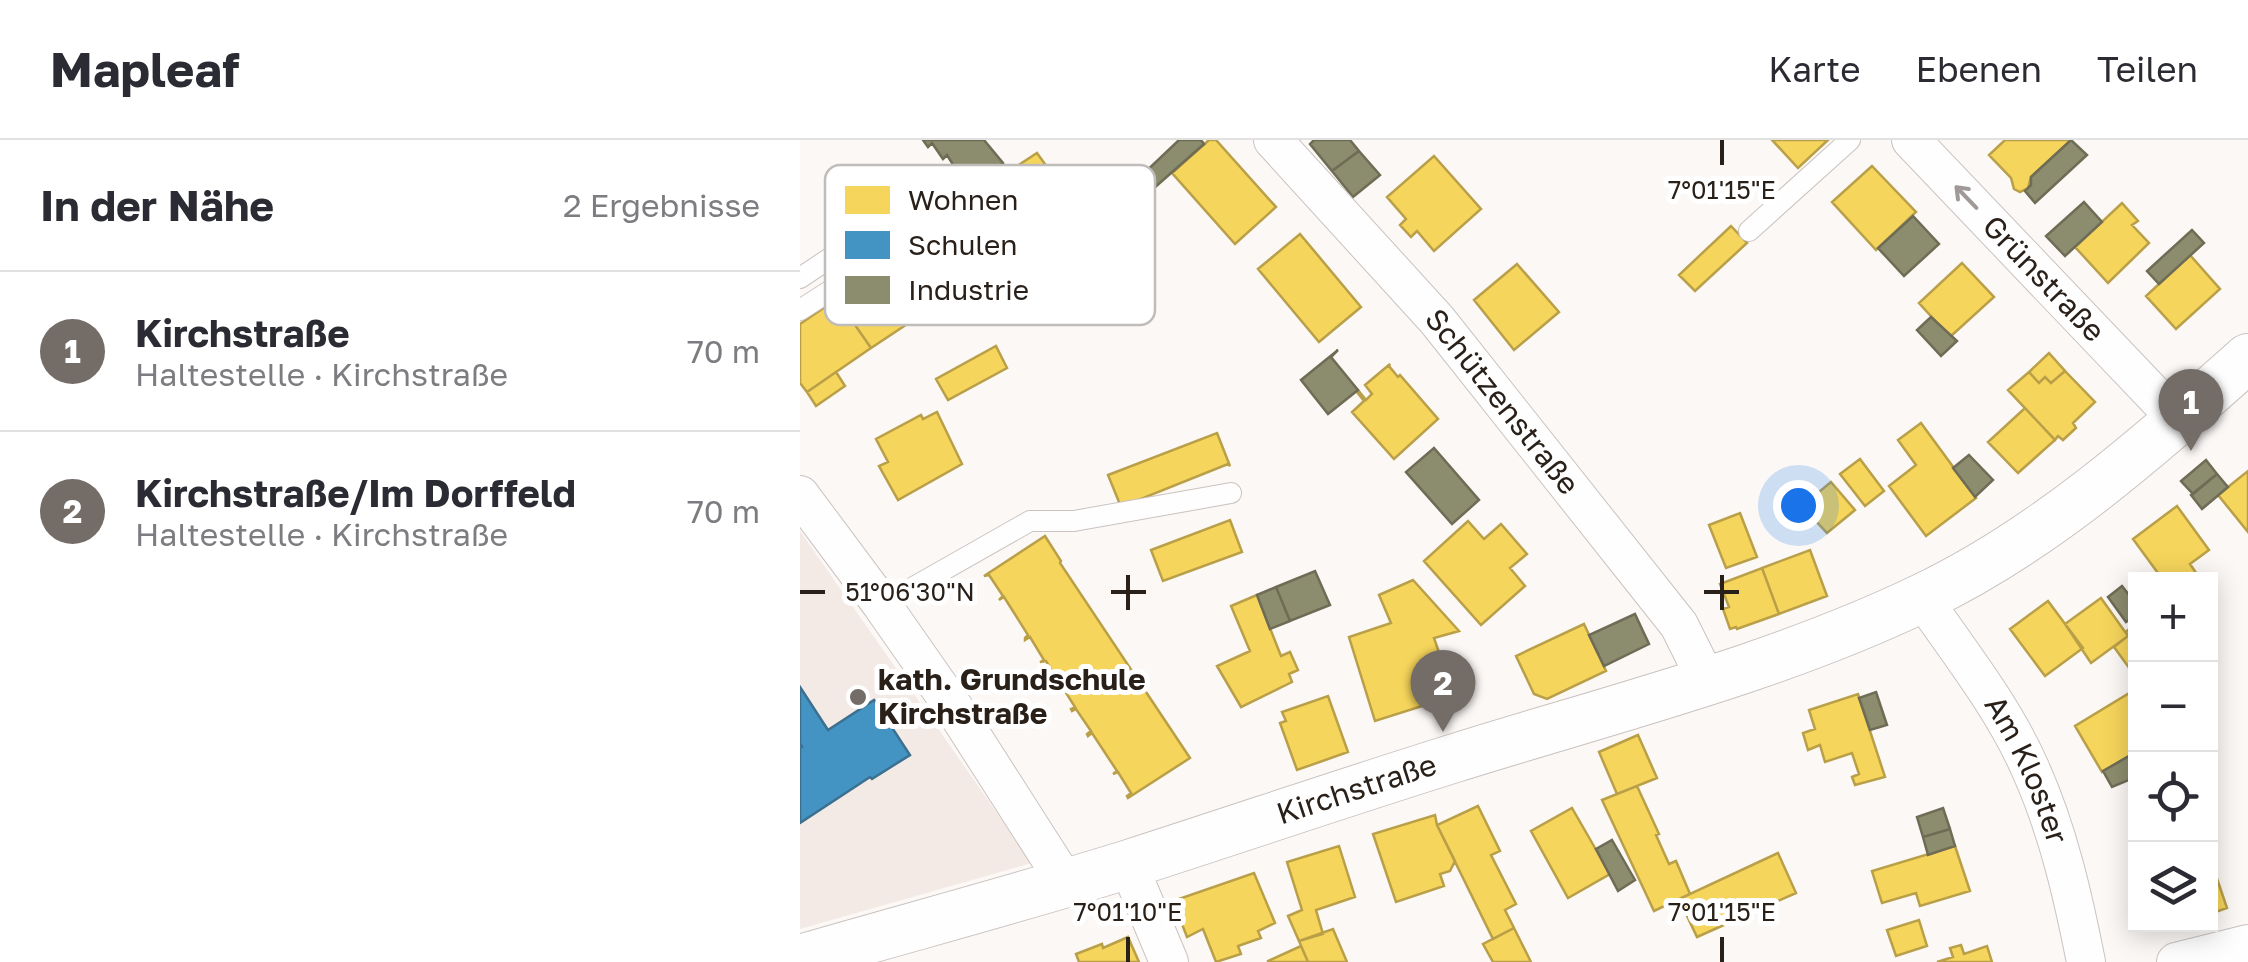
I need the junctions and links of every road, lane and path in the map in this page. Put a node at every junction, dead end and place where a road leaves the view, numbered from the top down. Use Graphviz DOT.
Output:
graph roads {
  1 [pos="1272,140"];
  2 [pos="1850,140"];
  3 [pos="1911,140"];
  4 [pos="1748,231"];
  5 [pos="825,261"];
  6 [pos="800,278"];
  7 [pos="825,294"];
  8 [pos="800,310"];
  9 [pos="2243,372"];
  10 [pos="2178,420"];
  11 [pos="1232,493"];
  12 [pos="800,495"];
  13 [pos="1922,598"];
  14 [pos="882,606"];
  15 [pos="1707,681"];
  16 [pos="1128,864"];
  17 [pos="1066,883"];
  18 [pos="2248,944"];
  19 [pos="800,959"];
  20 [pos="1169,962"];
  21 [pos="2086,962"];
  22 [pos="2176,962"];
  1 -- 15 [label="street, Schützenstraße"];
  2 -- 4 [label="lane"];
  10 -- 3 [label="street, Grünstraße, one-way"];
  5 -- 6 [label="lane"];
  7 -- 8 [label="lane"];
  9 -- 10 [label="street, Kirchstraße"];
  10 -- 13 [label="street, Kirchstraße"];
  11 -- 14 [label="lane"];
  12 -- 14 [label="street"];
  13 -- 15 [label="street, Kirchstraße"];
  13 -- 21 [label="street, Am Kloster"];
  14 -- 17 [label="street"];
  15 -- 16 [label="street, Kirchstraße"];
  16 -- 17 [label="street, Kirchstraße"];
  16 -- 20 [label="street"];
  17 -- 19 [label="street, Kirchstraße"];
  18 -- 22 [label="street"];
}
